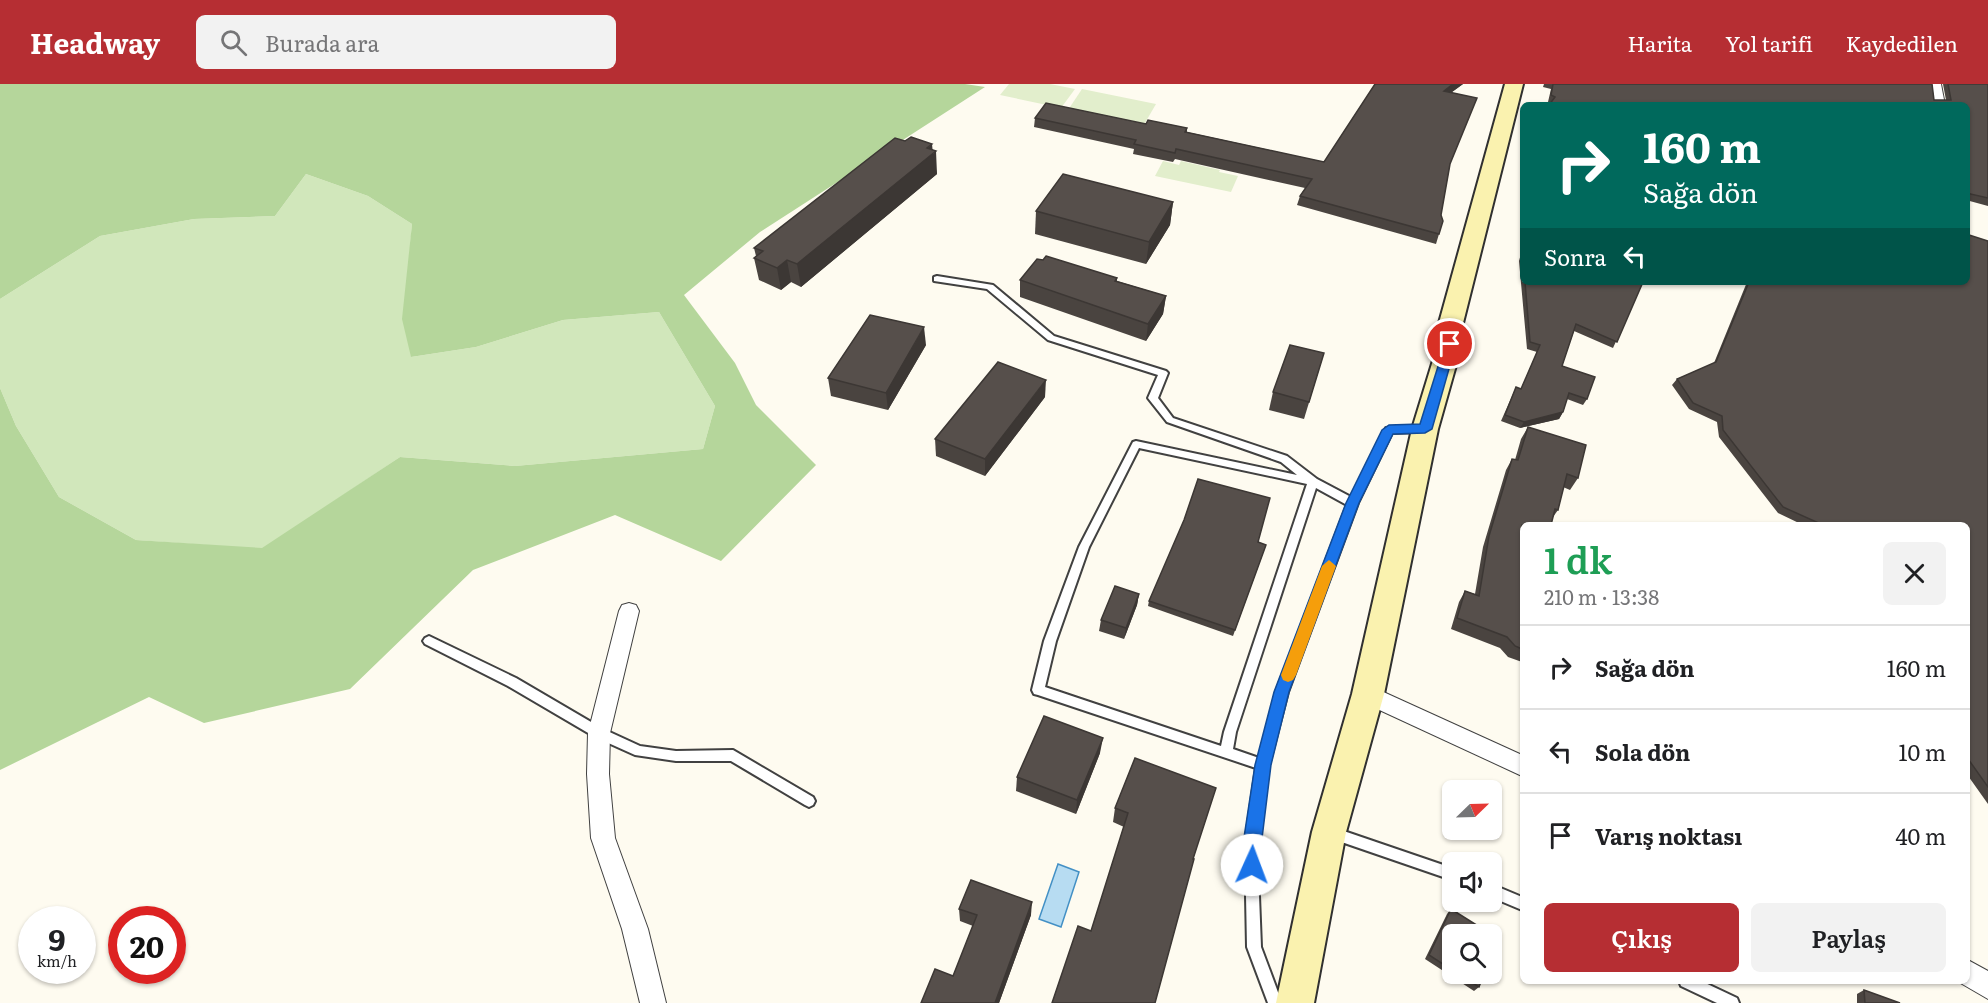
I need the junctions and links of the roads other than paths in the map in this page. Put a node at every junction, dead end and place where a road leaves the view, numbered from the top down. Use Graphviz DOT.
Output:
graph roads {
  1 [pos="1514,84"];
  2 [pos="1935,84"];
  3 [pos="1938,102"];
  4 [pos="937,279"];
  5 [pos="1425,429"];
  6 [pos="1313,482"];
  7 [pos="1353,503"];
  8 [pos="629,611"];
  9 [pos="429,641"];
  10 [pos="1368,694"];
  11 [pos="599,733"];
  12 [pos="1226,753"];
  13 [pos="1263,765"];
  14 [pos="1520,765"];
  15 [pos="809,801"];
  16 [pos="1329,832"];
  17 [pos="1442,871"];
  18 [pos="1502,895"];
  19 [pos="1520,903"];
  20 [pos="1970,975"];
  21 [pos="1692,984"];
  22 [pos="1988,986"];
  23 [pos="1294,1002"];
  24 [pos="653,1003"];
  25 [pos="1732,1003"];
  1 -- 5 [label="main road"];
  2 -- 3 [label="street"];
  4 -- 6 [label="lane"];
  5 -- 7 [label="lane"];
  5 -- 10 [label="main road"];
  6 -- 7 [label="lane"];
  6 -- 12 [label="lane"];
  6 -- 12 [label="lane"];
  7 -- 13 [label="lane"];
  8 -- 11 [label="street"];
  9 -- 11 [label="lane"];
  10 -- 14 [label="street"];
  10 -- 16 [label="main road"];
  11 -- 15 [label="lane"];
  11 -- 24 [label="street"];
  12 -- 13 [label="lane"];
  13 -- 23 [label="lane"];
  16 -- 17 [label="lane"];
  16 -- 23 [label="main road"];
  18 -- 19 [label="lane"];
  20 -- 22 [label="street"];
  21 -- 25 [label="lane"];
}
